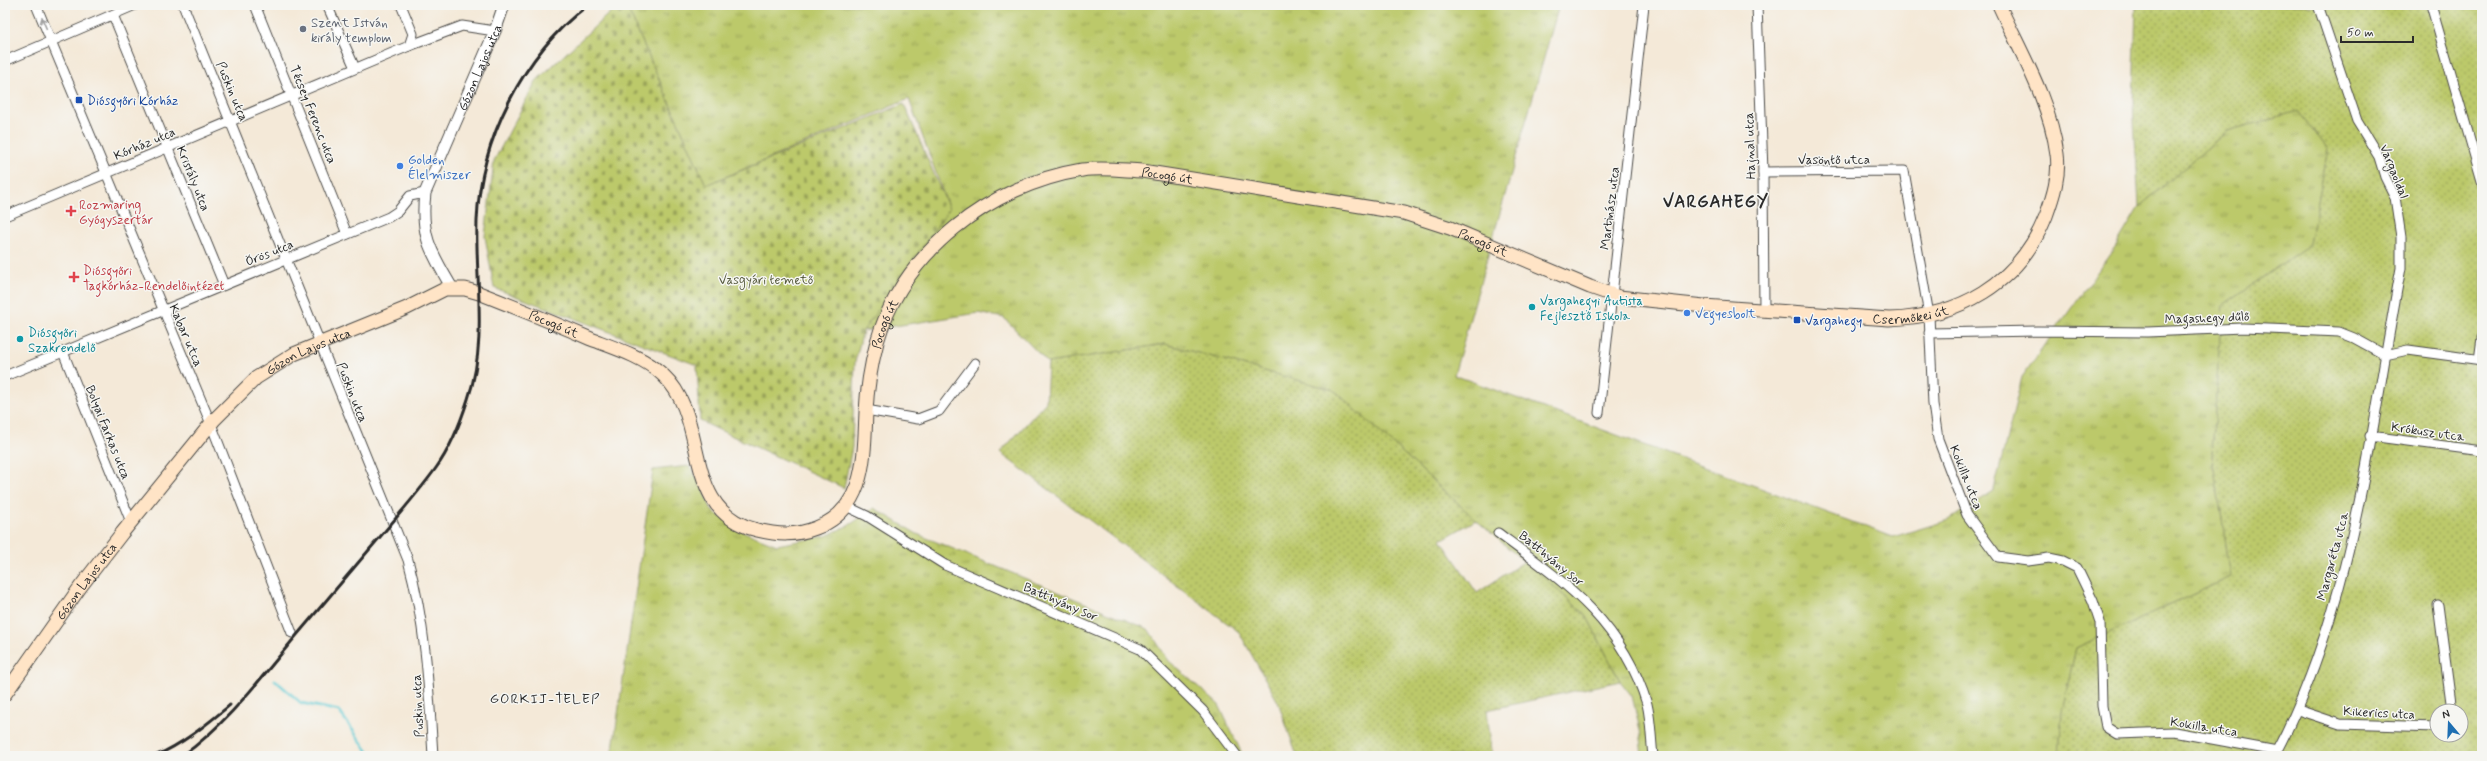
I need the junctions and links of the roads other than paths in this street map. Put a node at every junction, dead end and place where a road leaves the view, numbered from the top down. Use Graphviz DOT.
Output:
graph roads {
  1 [pos="36,5"];
  2 [pos="135,5"];
  3 [pos="182,5"];
  4 [pos="255,5"];
  5 [pos="328,5"];
  6 [pos="401,5"];
  7 [pos="504,5"];
  8 [pos="1644,5"];
  9 [pos="1757,5"];
  10 [pos="1999,5"];
  11 [pos="2318,5"];
  12 [pos="2431,5"];
  13 [pos="113,15"];
  14 [pos="495,31"];
  15 [pos="51,41"];
  16 [pos="409,46"];
  17 [pos="5,61"];
  18 [pos="355,68"];
  19 [pos="292,95"];
  20 [pos="231,121"];
  21 [pos="168,147"];
  22 [pos="1904,171"];
  23 [pos="1763,172"];
  24 [pos="106,173"];
  25 [pos="2482,181"];
  26 [pos="425,193"];
  27 [pos="5,216"];
  28 [pos="347,234"];
  29 [pos="1517,256"];
  30 [pos="285,259"];
  31 [pos="224,285"];
  32 [pos="452,288"];
  33 [pos="1611,294"];
  34 [pos="162,310"];
  35 [pos="1764,310"];
  36 [pos="1929,315"];
  37 [pos="1929,333"];
  38 [pos="2482,338"];
  39 [pos="319,344"];
  40 [pos="63,352"];
  41 [pos="2385,355"];
  42 [pos="2481,360"];
  43 [pos="975,363"];
  44 [pos="5,376"];
  45 [pos="866,410"];
  46 [pos="1599,414"];
  47 [pos="211,424"];
  48 [pos="2370,436"];
  49 [pos="2482,450"];
  50 [pos="846,506"];
  51 [pos="131,522"];
  52 [pos="1498,533"];
  53 [pos="2438,605"];
  54 [pos="292,633"];
  55 [pos="5,694"];
  56 [pos="2451,703"];
  57 [pos="2298,710"];
  58 [pos="2429,727"];
  59 [pos="2276,754"];
  60 [pos="433,756"];
  61 [pos="1237,756"];
  62 [pos="1653,756"];
  15 -- 1 [label="street, Kabar utca, one-way"];
  2 -- 13 [label="street"];
  3 -- 20 [label="street, Puskin utca"];
  4 -- 19 [label="street, Técsey Ferenc utca"];
  5 -- 18 [label="street"];
  6 -- 16 [label="street"];
  7 -- 14 [label="street, Gózon Lajos utca"];
  8 -- 33 [label="street, Martinász utca"];
  9 -- 23 [label="street, Hajnal utca"];
  10 -- 36 [label="main road, Csermőkei út"];
  11 -- 41 [label="street, Vargaoldal"];
  12 -- 25 [label="street"];
  13 -- 15 [label="street"];
  13 -- 21 [label="street, Kristály utca"];
  14 -- 16 [label="street, Kórház utca"];
  14 -- 26 [label="street, Gózon Lajos utca"];
  15 -- 17 [label="street"];
  15 -- 24 [label="street, Kabar utca"];
  16 -- 18 [label="street, Kórház utca"];
  18 -- 19 [label="street, Kórház utca"];
  19 -- 20 [label="street, Kórház utca"];
  19 -- 28 [label="street, Técsey Ferenc utca"];
  20 -- 21 [label="street, Kórház utca"];
  20 -- 30 [label="street, Puskin utca"];
  21 -- 24 [label="street, Kórház utca"];
  21 -- 31 [label="street, Kristály utca"];
  22 -- 23 [label="street, Vasöntő utca"];
  22 -- 36 [label="street, Kokilla utca"];
  23 -- 35 [label="street, Hajnal utca"];
  24 -- 27 [label="street, Kórház utca"];
  24 -- 34 [label="street, Kabar utca"];
  26 -- 28 [label="street, Örös utca"];
  26 -- 32 [label="street, Gózon Lajos utca"];
  28 -- 30 [label="street, Örös utca"];
  29 -- 33 [label="main road, Csermőkei út"];
  29 -- 45 [label="main road, Pocogó út"];
  30 -- 31 [label="street, Örös utca"];
  30 -- 39 [label="street, Puskin utca"];
  31 -- 34 [label="street, Örös utca"];
  32 -- 39 [label="main road, Gózon Lajos utca"];
  32 -- 50 [label="main road, Pocogó út"];
  33 -- 35 [label="main road, Csermőkei út"];
  33 -- 46 [label="street, Martinász utca"];
  34 -- 40 [label="street, Örös utca"];
  34 -- 47 [label="street, Kabar utca"];
  35 -- 36 [label="main road, Csermőkei út"];
  36 -- 37 [label="street, Kokilla utca"];
  37 -- 41 [label="street, Magashegy dűlő"];
  37 -- 59 [label="street, Kokilla utca"];
  38 -- 42 [label="street"];
  39 -- 47 [label="main road, Gózon Lajos utca"];
  39 -- 60 [label="street, Puskin utca"];
  40 -- 44 [label="street, Örös utca"];
  40 -- 51 [label="street, Bolyai Farkas utca"];
  41 -- 42 [label="street"];
  41 -- 48 [label="street, Margaréta utca"];
  43 -- 45 [label="street"];
  45 -- 50 [label="main road, Pocogó út"];
  47 -- 51 [label="main road, Gózon Lajos utca"];
  47 -- 54 [label="street, Kabar utca"];
  48 -- 49 [label="street, Krókusz utca"];
  48 -- 57 [label="street, Margaréta utca"];
  50 -- 61 [label="street, Batthyány sor"];
  51 -- 55 [label="main road, Gózon Lajos utca"];
  52 -- 62 [label="street, Batthyány sor"];
  53 -- 56 [label="street"];
  57 -- 58 [label="street, Kikerics utca"];
  57 -- 59 [label="street, Margaréta utca"];
}
